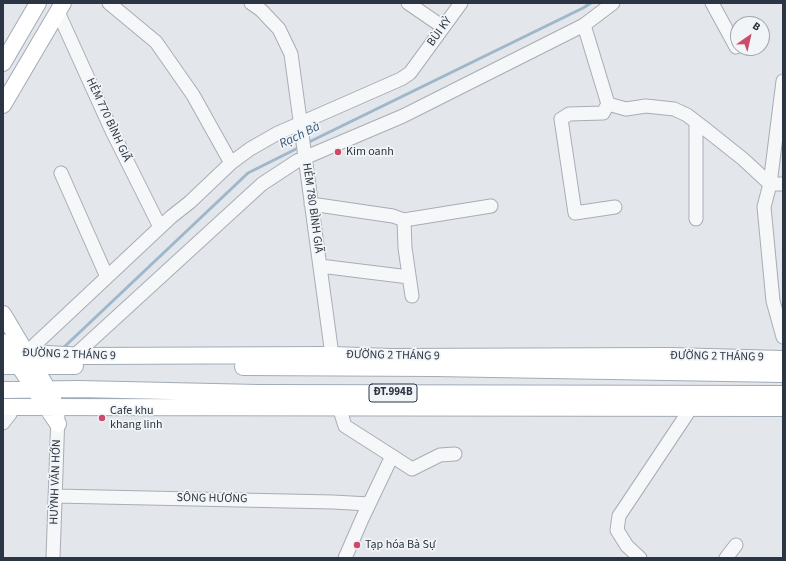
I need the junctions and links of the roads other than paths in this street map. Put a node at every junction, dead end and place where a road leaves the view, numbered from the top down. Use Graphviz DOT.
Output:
graph roads {
  1 [pos="38,3"];
  2 [pos="109,3"];
  3 [pos="251,3"];
  4 [pos="408,3"];
  5 [pos="461,3"];
  6 [pos="614,3"];
  7 [pos="712,3"];
  8 [pos="61,7"];
  9 [pos="584,25"];
  10 [pos="443,27"];
  11 [pos="730,36"];
  12 [pos="3,63"];
  13 [pos="783,81"];
  14 [pos="608,104"];
  15 [pos="3,105"];
  16 [pos="696,122"];
  17 [pos="300,124"];
  18 [pos="305,158"];
  19 [pos="231,163"];
  20 [pos="61,173"];
  21 [pos="770,184"];
  22 [pos="783,184"];
  23 [pos="311,204"];
  24 [pos="491,206"];
  25 [pos="616,207"];
  26 [pos="696,219"];
  27 [pos="404,220"];
  28 [pos="160,227"];
  29 [pos="320,266"];
  30 [pos="107,277"];
  31 [pos="409,277"];
  32 [pos="412,296"];
  33 [pos="3,314"];
  34 [pos="783,337"];
  35 [pos="332,355"];
  36 [pos="74,356"];
  37 [pos="14,357"];
  38 [pos="783,359"];
  39 [pos="391,363"];
  40 [pos="783,374"];
  41 [pos="3,390"];
  42 [pos="42,390"];
  43 [pos="783,394"];
  44 [pos="386,400"];
  45 [pos="52,406"];
  46 [pos="8,407"];
  47 [pos="339,407"];
  48 [pos="691,408"];
  49 [pos="783,408"];
  50 [pos="3,424"];
  51 [pos="58,424"];
  52 [pos="454,454"];
  53 [pos="392,456"];
  54 [pos="55,496"];
  55 [pos="369,504"];
  56 [pos="736,545"];
  57 [pos="347,557"];
  58 [pos="53,558"];
  59 [pos="640,558"];
  60 [pos="726,558"];
  1 -- 12 [label="main road"];
  2 -- 19 [label="street"];
  3 -- 17 [label="street, HẺM 780 BÌNH GIÃ"];
  4 -- 10 [label="street"];
  5 -- 10 [label="street, BÙI KỶ"];
  6 -- 9 [label="street"];
  7 -- 11 [label="street"];
  8 -- 15 [label="main road"];
  8 -- 28 [label="street, HẺM 770 BÌNH GIÃ"];
  9 -- 14 [label="street"];
  9 -- 18 [label="street"];
  10 -- 17 [label="street, BÙI KỶ"];
  13 -- 21 [label="street"];
  14 -- 16 [label="street"];
  14 -- 25 [label="street"];
  16 -- 21 [label="street"];
  16 -- 26 [label="street"];
  17 -- 18 [label="street, HẺM 780 BÌNH GIÃ"];
  17 -- 19 [label="street, BÙI KỶ"];
  18 -- 23 [label="street, HẺM 780 BÌNH GIÃ"];
  18 -- 36 [label="street"];
  19 -- 28 [label="street, BÙI KỶ"];
  20 -- 30 [label="street"];
  21 -- 22 [label="street"];
  21 -- 34 [label="street"];
  23 -- 27 [label="street"];
  23 -- 29 [label="street, HẺM 780 BÌNH GIÃ"];
  24 -- 27 [label="street"];
  27 -- 31 [label="street"];
  28 -- 30 [label="street, BÙI KỶ"];
  29 -- 31 [label="street"];
  29 -- 35 [label="street, HẺM 780 BÌNH GIÃ"];
  30 -- 37 [label="street, BÙI KỶ"];
  31 -- 32 [label="street"];
  33 -- 37 [label="main road"];
  35 -- 36 [label="main road, ĐƯỜNG 2 THÁNG 9 / ĐT.994B"];
  35 -- 39 [label="main road, ĐƯỜNG 2 THÁNG 9 / ĐT.994B"];
  36 -- 37 [label="main road, ĐƯỜNG 2 THÁNG 9 / ĐT.994B"];
  37 -- 39 [label="main road, ĐƯỜNG 2 THÁNG 9 / ĐT.994B"];
  37 -- 42 [label="main road"];
  38 -- 39 [label="main road, ĐƯỜNG 2 THÁNG 9 / ĐT.994B"];
  39 -- 40 [label="main road, ĐƯỜNG 2 THÁNG 9 / ĐT.994B"];
  41 -- 42 [label="main road, ĐT.994B"];
  42 -- 44 [label="main road, ĐT.994B"];
  42 -- 45 [label="main road"];
  43 -- 44 [label="main road, ĐT.994B"];
  44 -- 47 [label="main road, ĐT.994B"];
  44 -- 48 [label="main road, ĐT.994B"];
  45 -- 46 [label="main road, ĐT.994B"];
  45 -- 47 [label="main road, ĐT.994B"];
  45 -- 51 [label="main road"];
  46 -- 50 [label="street"];
  47 -- 53 [label="street"];
  48 -- 49 [label="main road, ĐT.994B"];
  48 -- 59 [label="street"];
  51 -- 54 [label="street, HUỲNH VĂN HỚN"];
  52 -- 53 [label="street"];
  53 -- 55 [label="street"];
  54 -- 55 [label="street, SÔNG HƯƠNG"];
  54 -- 58 [label="street, HUỲNH VĂN HỚN"];
  55 -- 57 [label="street"];
  56 -- 60 [label="street"];
}
